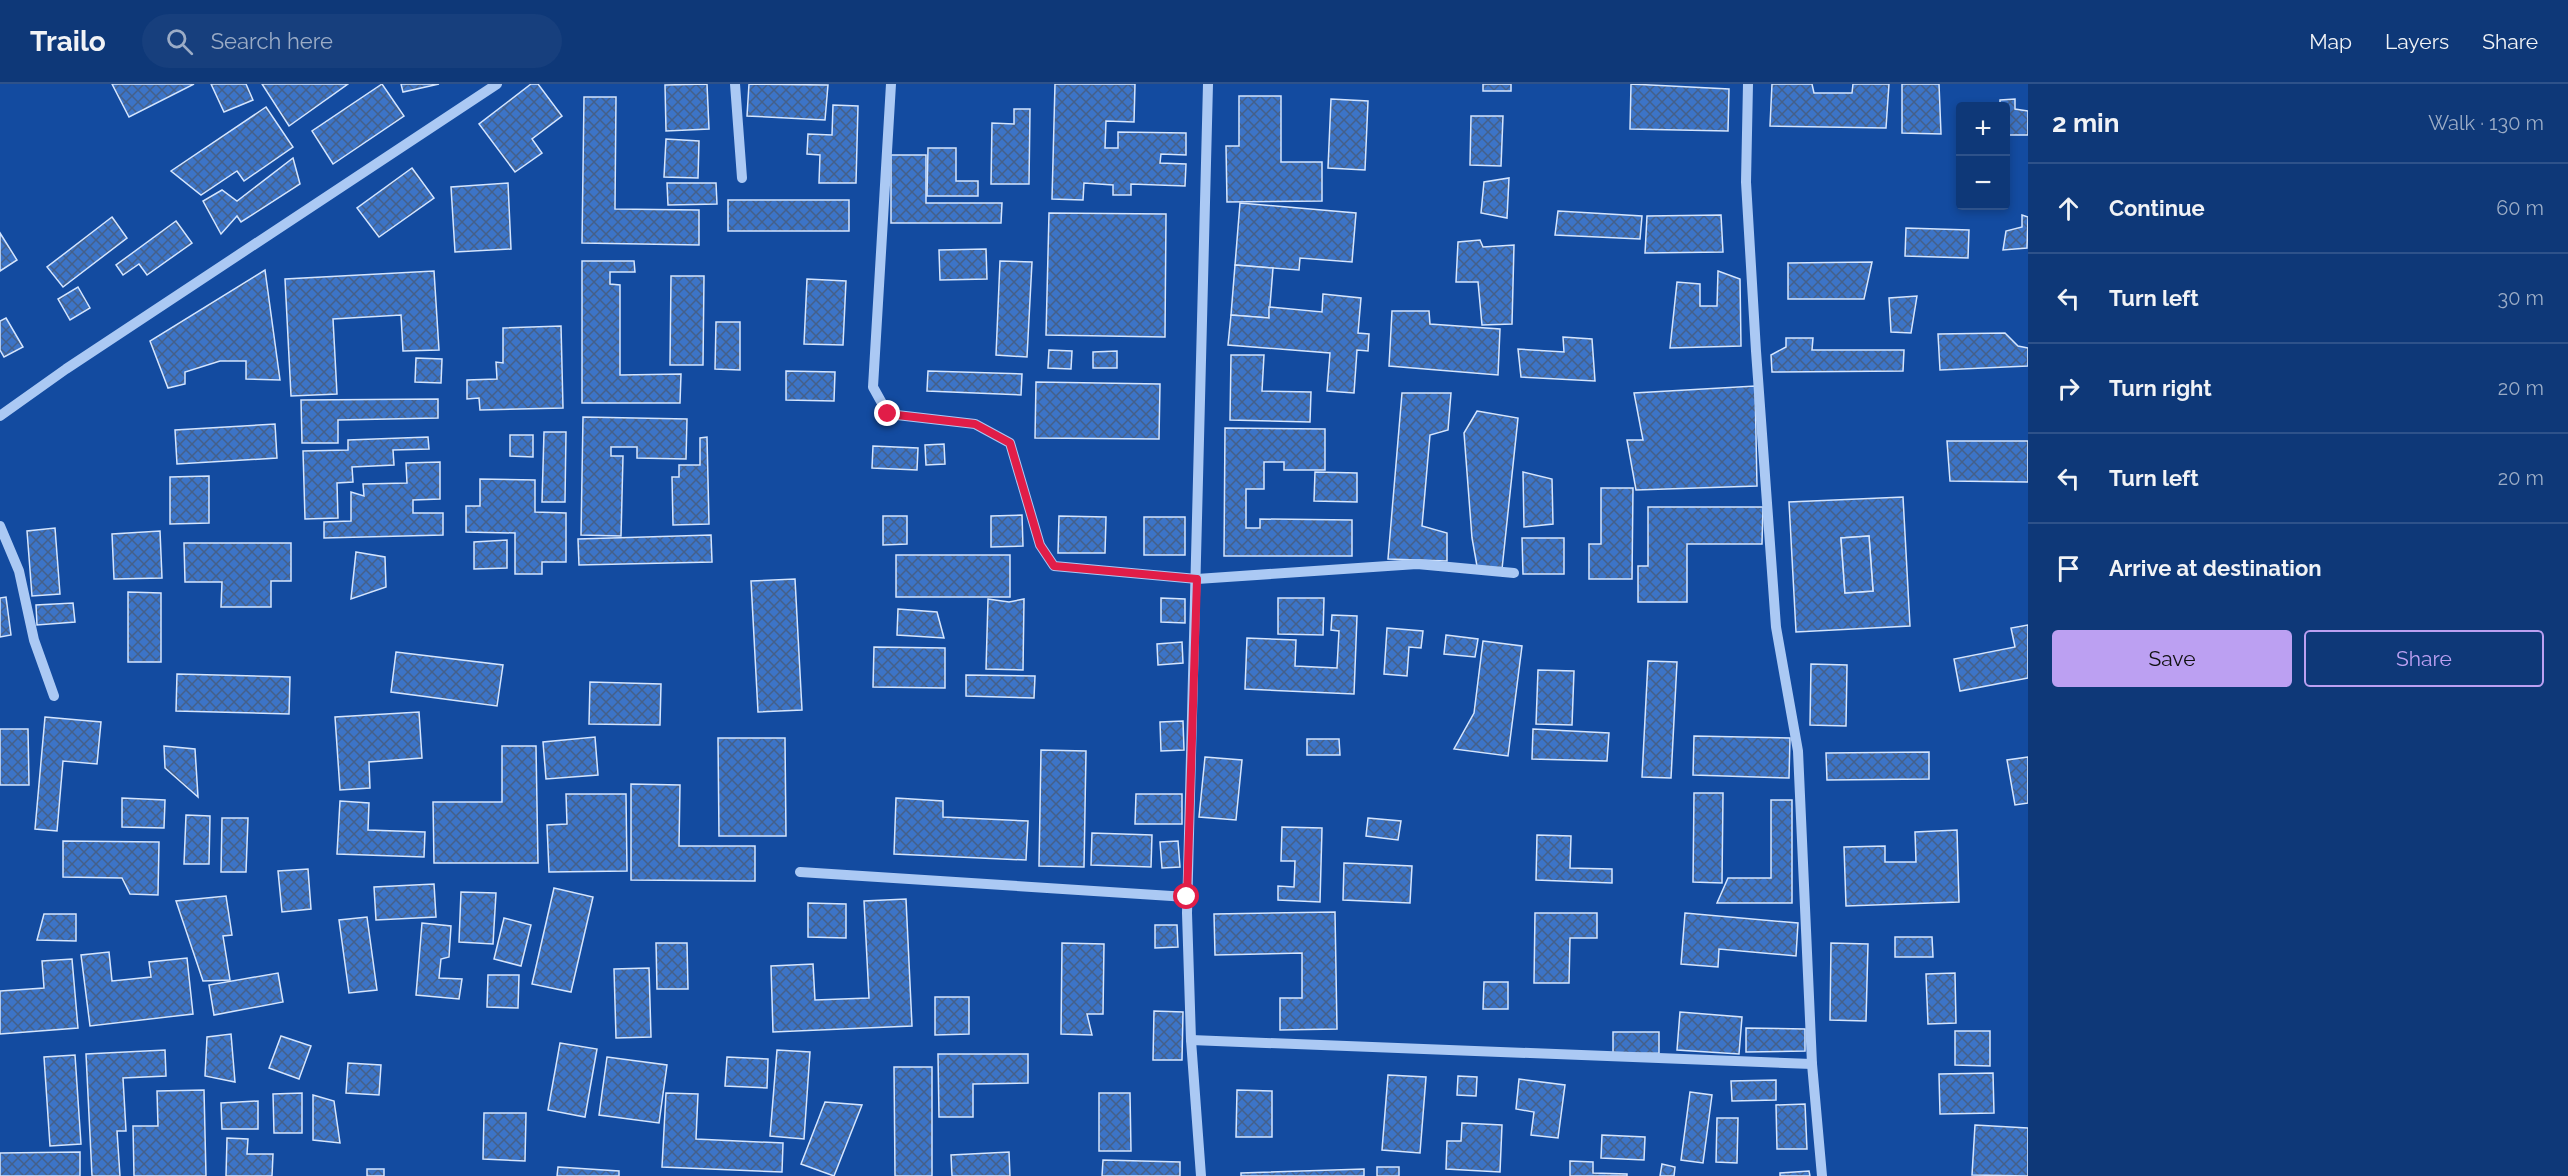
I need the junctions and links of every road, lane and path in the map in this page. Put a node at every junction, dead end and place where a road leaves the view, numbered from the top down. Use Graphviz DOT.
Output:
graph roads {
  1 [pos="497,84"];
  2 [pos="735,84"];
  3 [pos="891,84"];
  4 [pos="1208,84"];
  5 [pos="1748,84"];
  6 [pos="742,178"];
  7 [pos="0,416"];
  8 [pos="0,526"];
  9 [pos="1514,573"];
  10 [pos="1197,579"];
  11 [pos="54,696"];
  12 [pos="800,872"];
  13 [pos="1187,897"];
  14 [pos="1191,1040"];
  15 [pos="1812,1064"];
  16 [pos="1201,1176"];
  17 [pos="1822,1176"];
  1 -- 7 [label="street"];
  2 -- 6 [label="street"];
  3 -- 10 [label="street"];
  4 -- 10 [label="street"];
  5 -- 15 [label="street"];
  8 -- 11 [label="street"];
  9 -- 10 [label="street"];
  10 -- 13 [label="street"];
  12 -- 13 [label="street"];
  13 -- 14 [label="street"];
  14 -- 15 [label="street"];
  14 -- 16 [label="street"];
  15 -- 17 [label="street"];
}
